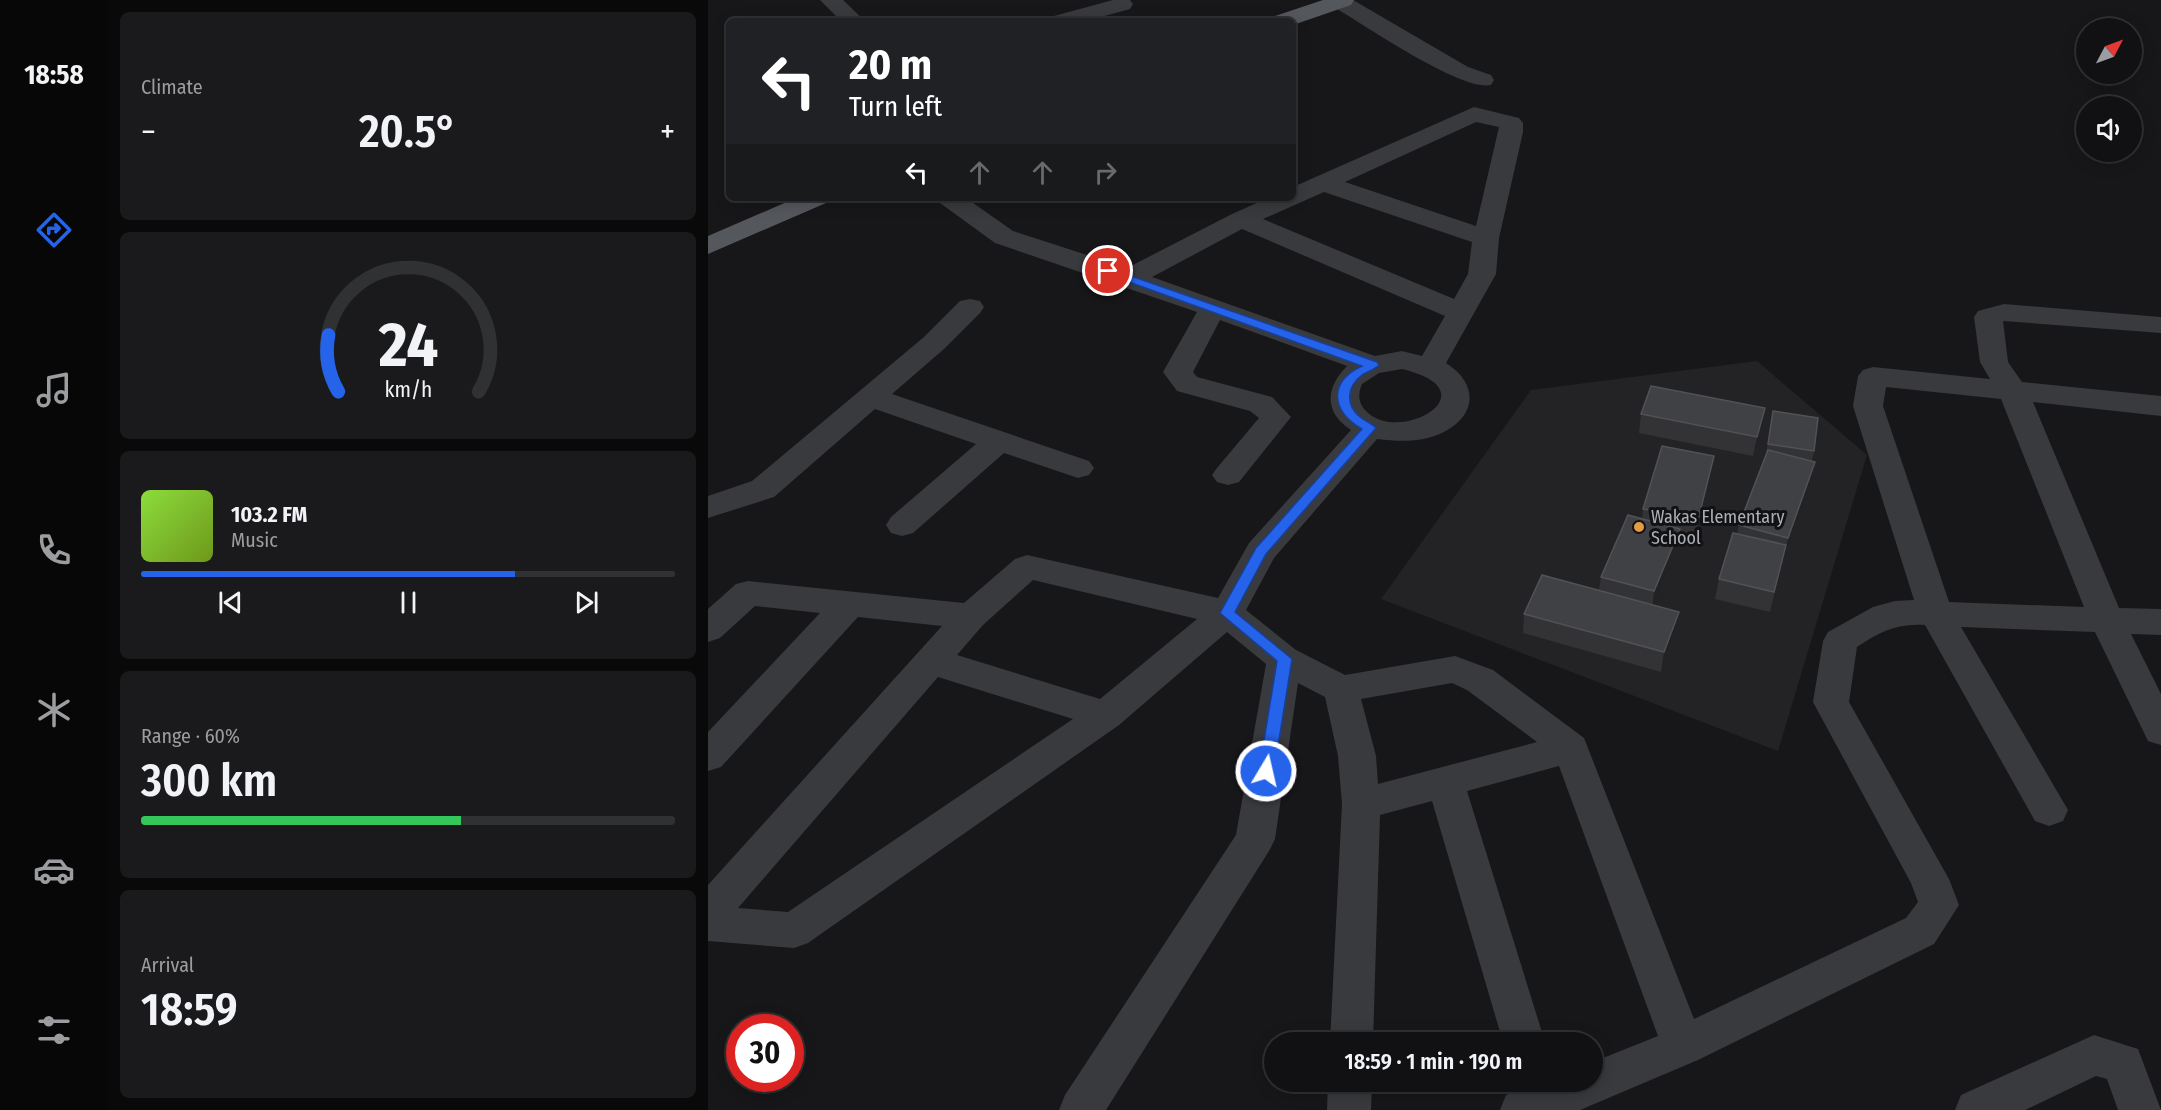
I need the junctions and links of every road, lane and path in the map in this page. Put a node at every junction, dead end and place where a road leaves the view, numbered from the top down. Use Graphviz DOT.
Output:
graph roads {
  1 [pos="831,0"];
  2 [pos="1341,1"];
  3 [pos="1122,4"];
  4 [pos="851,18"];
  5 [pos="1073,18"];
  6 [pos="1292,18"];
  7 [pos="1483,80"];
  8 [pos="1323,183"];
  9 [pos="1296,195"];
  10 [pos="811,201"];
  11 [pos="953,201"];
  12 [pos="1282,201"];
  13 [pos="1241,219"];
  14 [pos="1486,238"];
  15 [pos="708,246"];
  16 [pos="1129,278"];
  17 [pos="970,307"];
  18 [pos="1213,308"];
  19 [pos="1460,312"];
  20 [pos="2161,325"];
  21 [pos="1373,365"];
  22 [pos="1431,366"];
  23 [pos="2014,393"];
  24 [pos="871,397"];
  25 [pos="2157,412"];
  26 [pos="1370,428"];
  27 [pos="1000,440"];
  28 [pos="1078,468"];
  29 [pos="1228,475"];
  30 [pos="708,507"];
  31 [pos="902,525"];
  32 [pos="850,603"];
  33 [pos="1227,613"];
  34 [pos="1936,614"];
  35 [pos="971,616"];
  36 [pos="2107,621"];
  37 [pos="2161,622"];
  38 [pos="708,629"];
  39 [pos="1284,659"];
  40 [pos="931,661"];
  41 [pos="1341,689"];
  42 [pos="1106,715"];
  43 [pos="2161,731"];
  44 [pos="1571,748"];
  45 [pos="708,756"];
  46 [pos="1445,783"];
  47 [pos="1361,804"];
  48 [pos="2049,810"];
  49 [pos="708,913"];
  50 [pos="708,923"];
  51 [pos="1351,1032"];
  52 [pos="1521,1032"];
  53 [pos="1683,1046"];
  54 [pos="1349,1092"];
  55 [pos="1533,1099"];
  56 [pos="1980,1109"];
  57 [pos="1081,1110"];
  58 [pos="1348,1110"];
  59 [pos="2140,1110"];
  1 -- 4 [label="street"];
  2 -- 6 [label="main road"];
  2 -- 7 [label="street"];
  3 -- 5 [label="street"];
  8 -- 9 [label="street"];
  8 -- 14 [label="street"];
  8 -- 14 [label="street"];
  10 -- 15 [label="main road"];
  11 -- 16 [label="street"];
  12 -- 13 [label="street"];
  13 -- 16 [label="street"];
  13 -- 19 [label="street"];
  14 -- 19 [label="street"];
  16 -- 18 [label="street"];
  17 -- 24 [label="street"];
  18 -- 21 [label="street"];
  18 -- 29 [label="street"];
  19 -- 22 [label="street"];
  20 -- 23 [label="street"];
  21 -- 22 [label="street"];
  21 -- 26 [label="street"];
  22 -- 26 [label="street"];
  23 -- 25 [label="street"];
  23 -- 34 [label="street"];
  23 -- 36 [label="street"];
  24 -- 27 [label="street"];
  24 -- 30 [label="street"];
  26 -- 33 [label="street"];
  27 -- 28 [label="street"];
  27 -- 31 [label="street"];
  32 -- 35 [label="street"];
  32 -- 38 [label="street"];
  32 -- 45 [label="street"];
  33 -- 35 [label="street"];
  33 -- 39 [label="street"];
  33 -- 42 [label="street"];
  34 -- 36 [label="street"];
  34 -- 48 [label="street"];
  34 -- 53 [label="street"];
  35 -- 40 [label="street"];
  36 -- 37 [label="street"];
  36 -- 43 [label="street"];
  39 -- 41 [label="street"];
  39 -- 57 [label="street"];
  40 -- 42 [label="street"];
  40 -- 49 [label="street"];
  41 -- 44 [label="street"];
  41 -- 47 [label="street"];
  42 -- 50 [label="street"];
  44 -- 46 [label="street"];
  44 -- 53 [label="street"];
  46 -- 47 [label="street"];
  46 -- 52 [label="street"];
  47 -- 51 [label="street"];
  53 -- 55 [label="street"];
  54 -- 58 [label="street"];
  56 -- 59 [label="street"];
}
